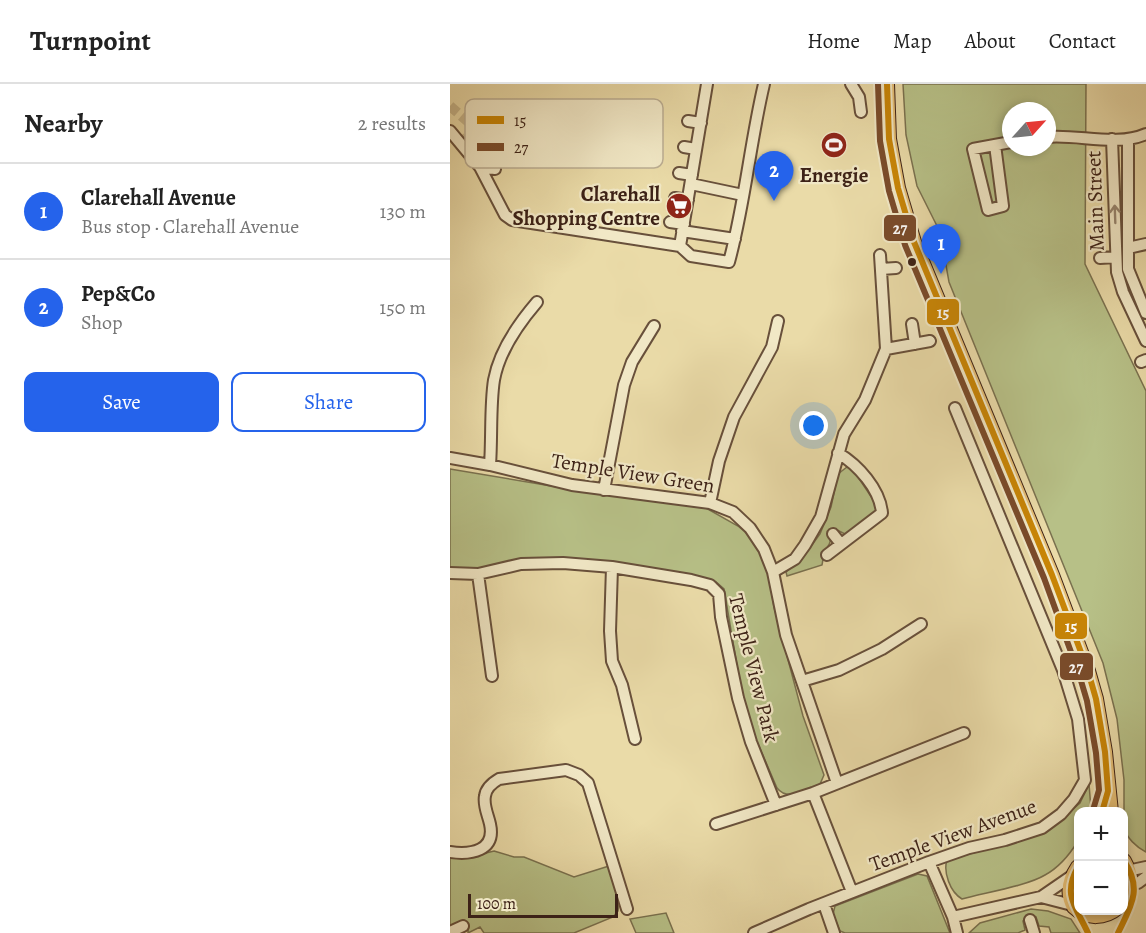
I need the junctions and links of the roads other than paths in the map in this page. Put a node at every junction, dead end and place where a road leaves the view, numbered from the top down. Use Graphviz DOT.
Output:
graph roads {
  1 [pos="707,84"];
  2 [pos="764,84"];
  3 [pos="851,84"];
  4 [pos="887,84"];
  5 [pos="861,112"];
  6 [pos="688,121"];
  7 [pos="700,123"];
  8 [pos="450,131"];
  9 [pos="1146,134"];
  10 [pos="1056,136"];
  11 [pos="1112,139"];
  12 [pos="1128,139"];
  13 [pos="1002,144"];
  14 [pos="995,145"];
  15 [pos="684,147"];
  16 [pos="465,149"];
  17 [pos="696,149"];
  18 [pos="481,168"];
  19 [pos="488,168"];
  20 [pos="495,169"];
  21 [pos="679,173"];
  22 [pos="691,179"];
  23 [pos="743,195"];
  24 [pos="675,198"];
  25 [pos="688,200"];
  26 [pos="670,222"];
  27 [pos="683,227"];
  28 [pos="735,239"];
  29 [pos="1146,244"];
  30 [pos="680,246"];
  31 [pos="1128,248"];
  32 [pos="880,255"];
  33 [pos="1116,257"];
  34 [pos="1100,258"];
  35 [pos="896,268"];
  36 [pos="881,269"];
  37 [pos="537,302"];
  38 [pos="1146,313"];
  39 [pos="778,321"];
  40 [pos="912,324"];
  41 [pos="654,326"];
  42 [pos="930,341"];
  43 [pos="1146,341"];
  44 [pos="915,344"];
  45 [pos="886,349"];
  46 [pos="955,408"];
  47 [pos="838,453"];
  48 [pos="450,458"];
  49 [pos="490,465"];
  50 [pos="604,490"];
  51 [pos="710,503"];
  52 [pos="833,534"];
  53 [pos="841,544"];
  54 [pos="827,555"];
  55 [pos="612,567"];
  56 [pos="773,572"];
  57 [pos="450,573"];
  58 [pos="478,574"];
  59 [pos="921,624"];
  60 [pos="492,676"];
  61 [pos="802,681"];
  62 [pos="964,733"];
  63 [pos="634,739"];
  64 [pos="837,783"];
  65 [pos="1108,791"];
  66 [pos="813,793"];
  67 [pos="776,805"];
  68 [pos="1103,807"];
  69 [pos="1110,807"];
  70 [pos="716,824"];
  71 [pos="450,852"];
  72 [pos="929,862"];
  73 [pos="1134,866"];
  74 [pos="1074,872"];
  75 [pos="1074,876"];
  76 [pos="1142,880"];
  77 [pos="852,892"];
  78 [pos="1041,897"];
  79 [pos="824,904"];
  80 [pos="1072,905"];
  81 [pos="627,909"];
  82 [pos="953,917"];
  83 [pos="1082,917"];
  84 [pos="1125,919"];
  85 [pos="1030,920"];
  86 [pos="463,926"];
  87 [pos="450,932"];
  88 [pos="754,933"];
  89 [pos="834,933"];
  90 [pos="957,933"];
  91 [pos="1034,933"];
  92 [pos="1088,933"];
  93 [pos="1118,933"];
  1 -- 7 [label="street"];
  2 -- 23 [label="street"];
  3 -- 5 [label="street"];
  4 -- 65 [label="main road"];
  6 -- 7 [label="street"];
  7 -- 17 [label="street"];
  8 -- 16 [label="street"];
  9 -- 12 [label="street"];
  10 -- 11 [label="street"];
  11 -- 12 [label="street, Main Street"];
  33 -- 11 [label="street, Main Street, one-way"];
  12 -- 31 [label="street, Main Street"];
  13 -- 14 [label="street"];
  14 -- 14 [label="street"];
  15 -- 17 [label="street"];
  17 -- 22 [label="street"];
  18 -- 30 [label="street"];
  19 -- 20 [label="street"];
  21 -- 22 [label="street"];
  22 -- 23 [label="street"];
  22 -- 25 [label="street"];
  23 -- 28 [label="street"];
  24 -- 25 [label="street"];
  25 -- 27 [label="street"];
  26 -- 27 [label="street"];
  27 -- 28 [label="street"];
  27 -- 30 [label="street"];
  28 -- 30 [label="street"];
  29 -- 31 [label="street"];
  31 -- 38 [label="street, Main Street"];
  32 -- 36 [label="street"];
  33 -- 34 [label="street"];
  33 -- 43 [label="street, Main Street"];
  35 -- 36 [label="street"];
  36 -- 45 [label="street"];
  37 -- 49 [label="street"];
  39 -- 51 [label="street"];
  40 -- 44 [label="street"];
  41 -- 50 [label="street"];
  42 -- 44 [label="street"];
  44 -- 45 [label="street"];
  45 -- 47 [label="street"];
  46 -- 72 [label="street, Temple View Avenue"];
  47 -- 53 [label="street"];
  47 -- 56 [label="street"];
  48 -- 49 [label="street, Temple View Green"];
  49 -- 50 [label="street, Temple View Green"];
  50 -- 51 [label="street, Temple View Green"];
  51 -- 56 [label="street, Temple View Green"];
  52 -- 53 [label="street"];
  53 -- 54 [label="street"];
  55 -- 58 [label="street, Temple View Park"];
  55 -- 63 [label="street"];
  55 -- 67 [label="street, Temple View Park"];
  56 -- 61 [label="street, Temple View Green"];
  57 -- 58 [label="street, Temple View Park"];
  58 -- 60 [label="street"];
  59 -- 61 [label="street"];
  61 -- 64 [label="street, Temple View Green"];
  62 -- 64 [label="street"];
  64 -- 66 [label="street"];
  65 -- 68 [label="main road"];
  65 -- 69 [label="main road"];
  66 -- 67 [label="street"];
  66 -- 77 [label="street, Temple View Avenue"];
  67 -- 70 [label="street"];
  71 -- 81 [label="street"];
  72 -- 77 [label="street, Temple View Avenue"];
  72 -- 82 [label="street"];
  73 -- 76 [label="main road"];
  74 -- 78 [label="street"];
  75 -- 80 [label="main road"];
  76 -- 84 [label="main road"];
  77 -- 79 [label="street, Temple View Avenue"];
  78 -- 80 [label="street"];
  78 -- 82 [label="street"];
  79 -- 88 [label="street, Temple View Avenue"];
  79 -- 89 [label="street"];
  80 -- 83 [label="main road"];
  82 -- 90 [label="street"];
  83 -- 84 [label="main road"];
  83 -- 92 [label="main road"];
  84 -- 93 [label="main road"];
  85 -- 91 [label="street"];
  86 -- 87 [label="street"];
}
